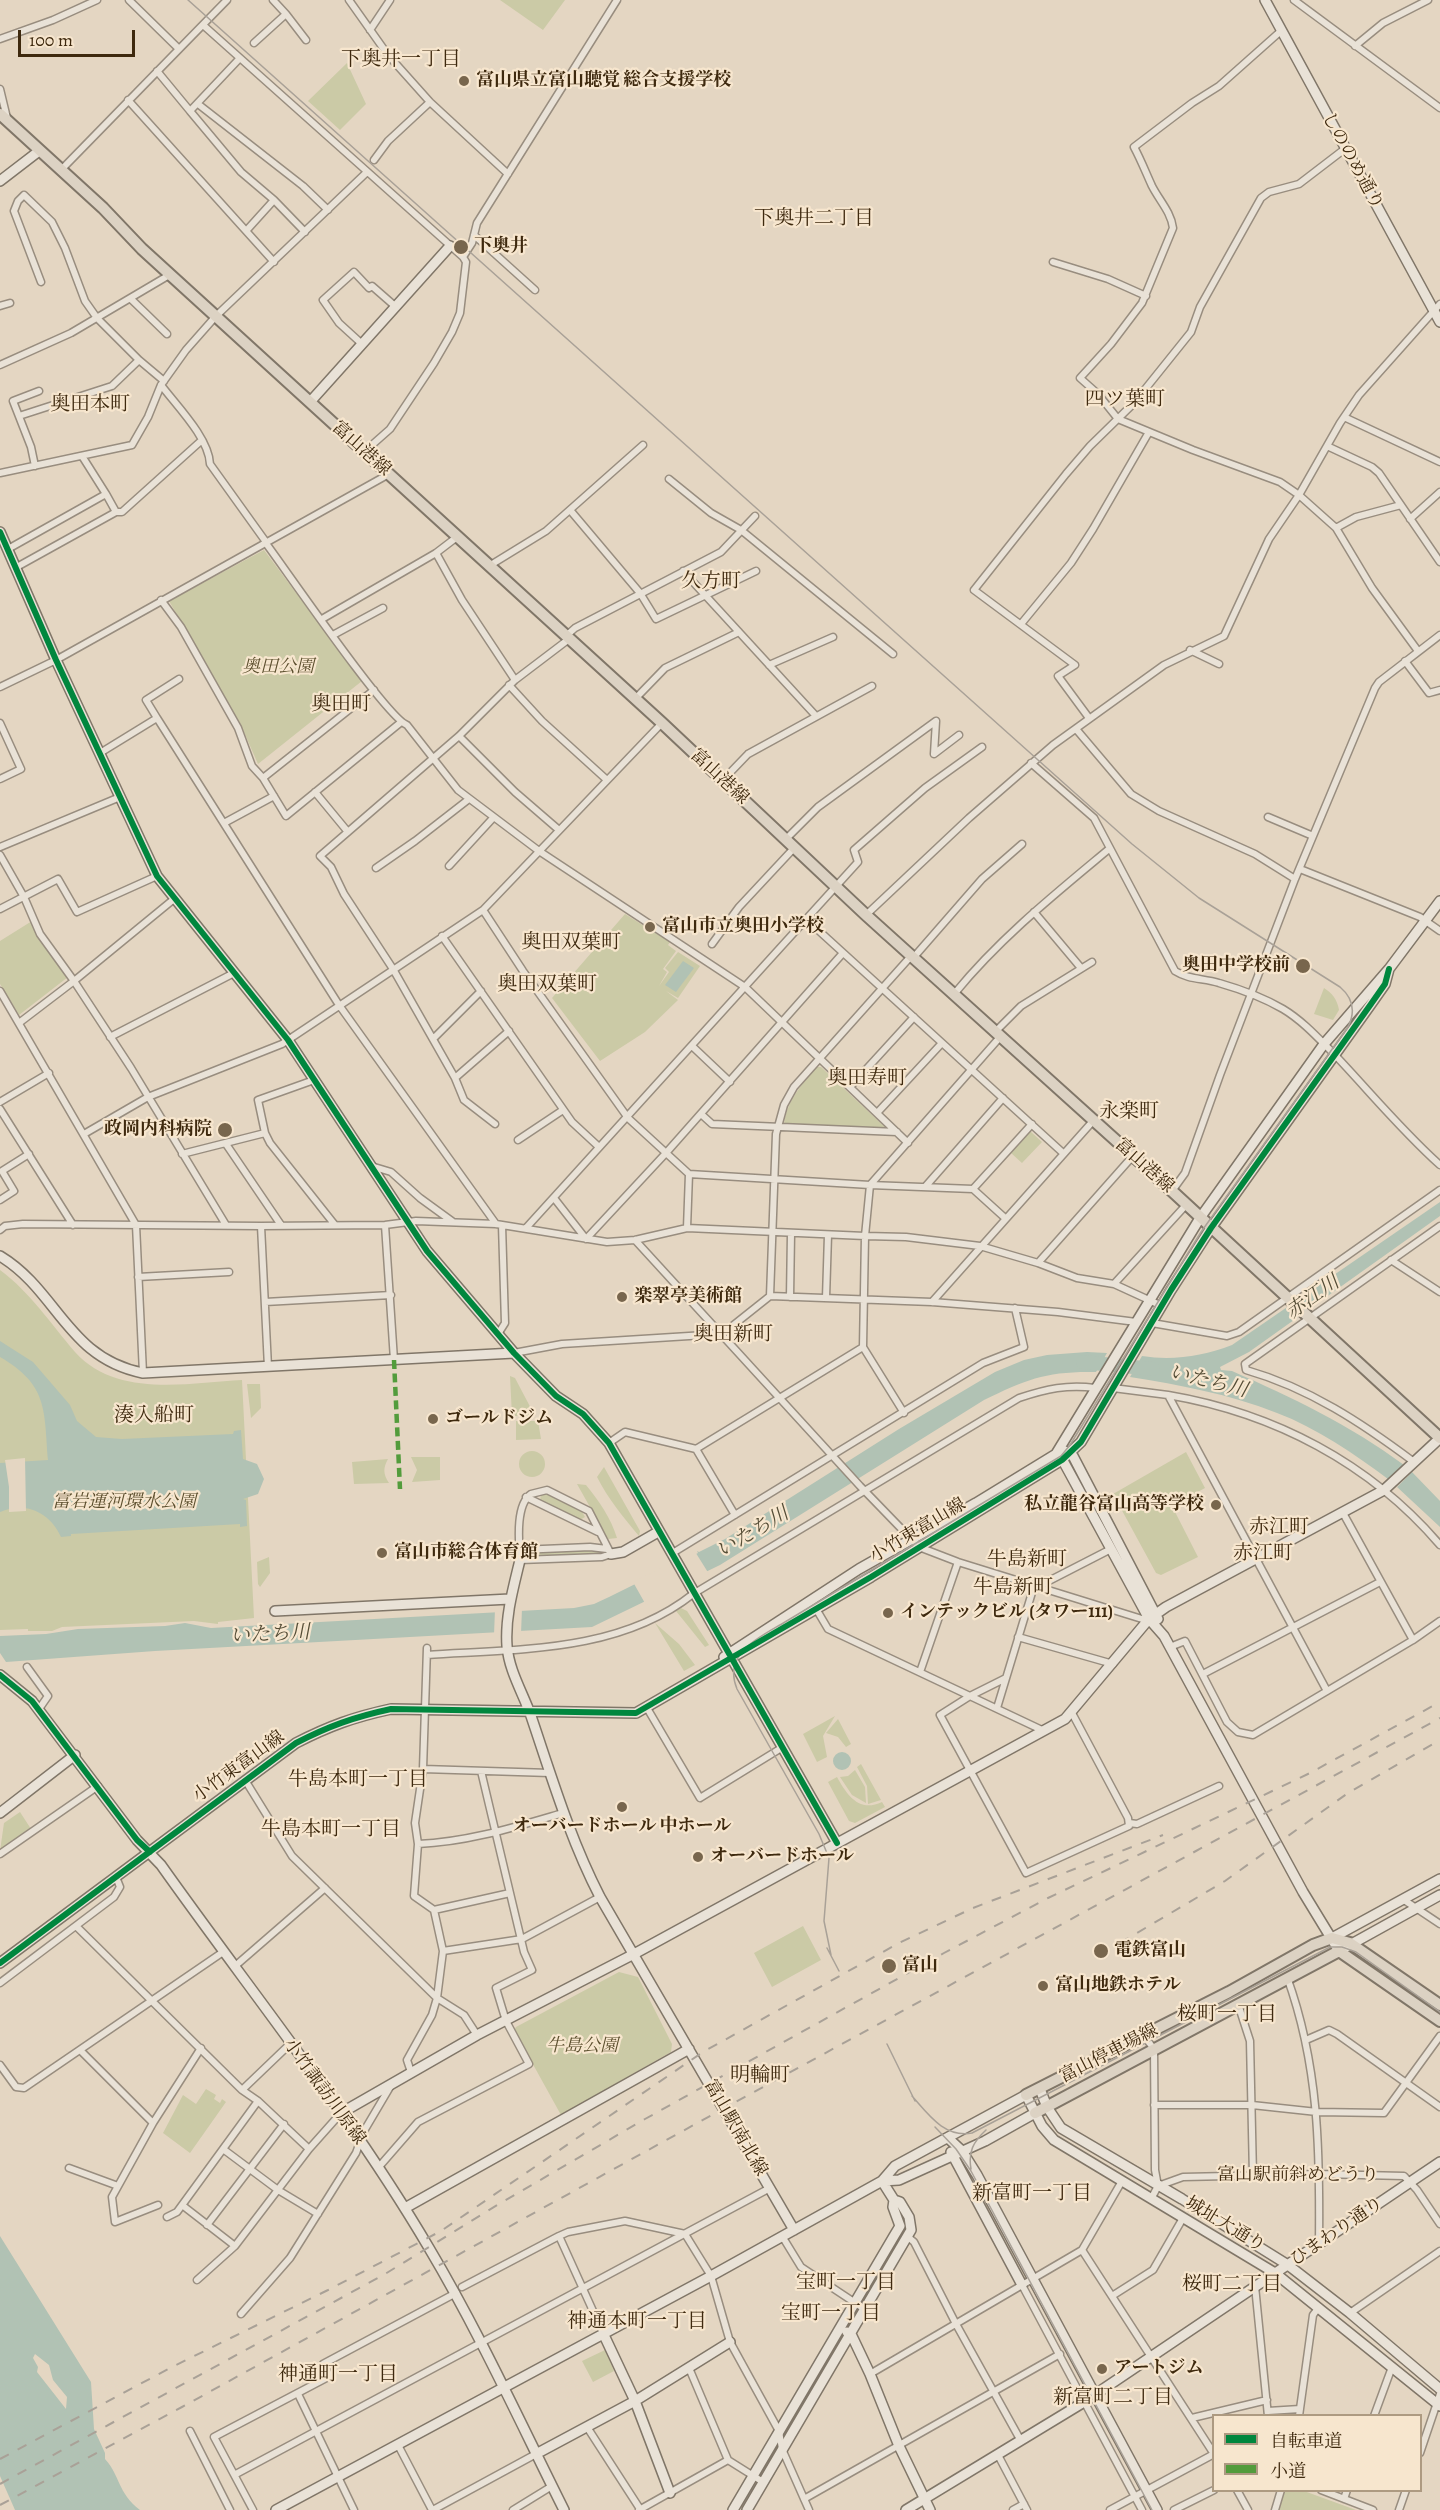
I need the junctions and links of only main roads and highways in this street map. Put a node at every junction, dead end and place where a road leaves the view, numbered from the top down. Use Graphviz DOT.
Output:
graph roads {
  1 [pos="4,117"];
  2 [pos="1440,1438"];
  3 [pos="1438,2001"];
  4 [pos="1440,2021"];
  5 [pos="1026,2095"];
  6 [pos="1035,2113"];
  1 -- 2 [label="main road, 富山港線"];
  3 -- 5 [label="main road, 富山停車場線"];
  4 -- 6 [label="main road, 富山停車場線"];
}
